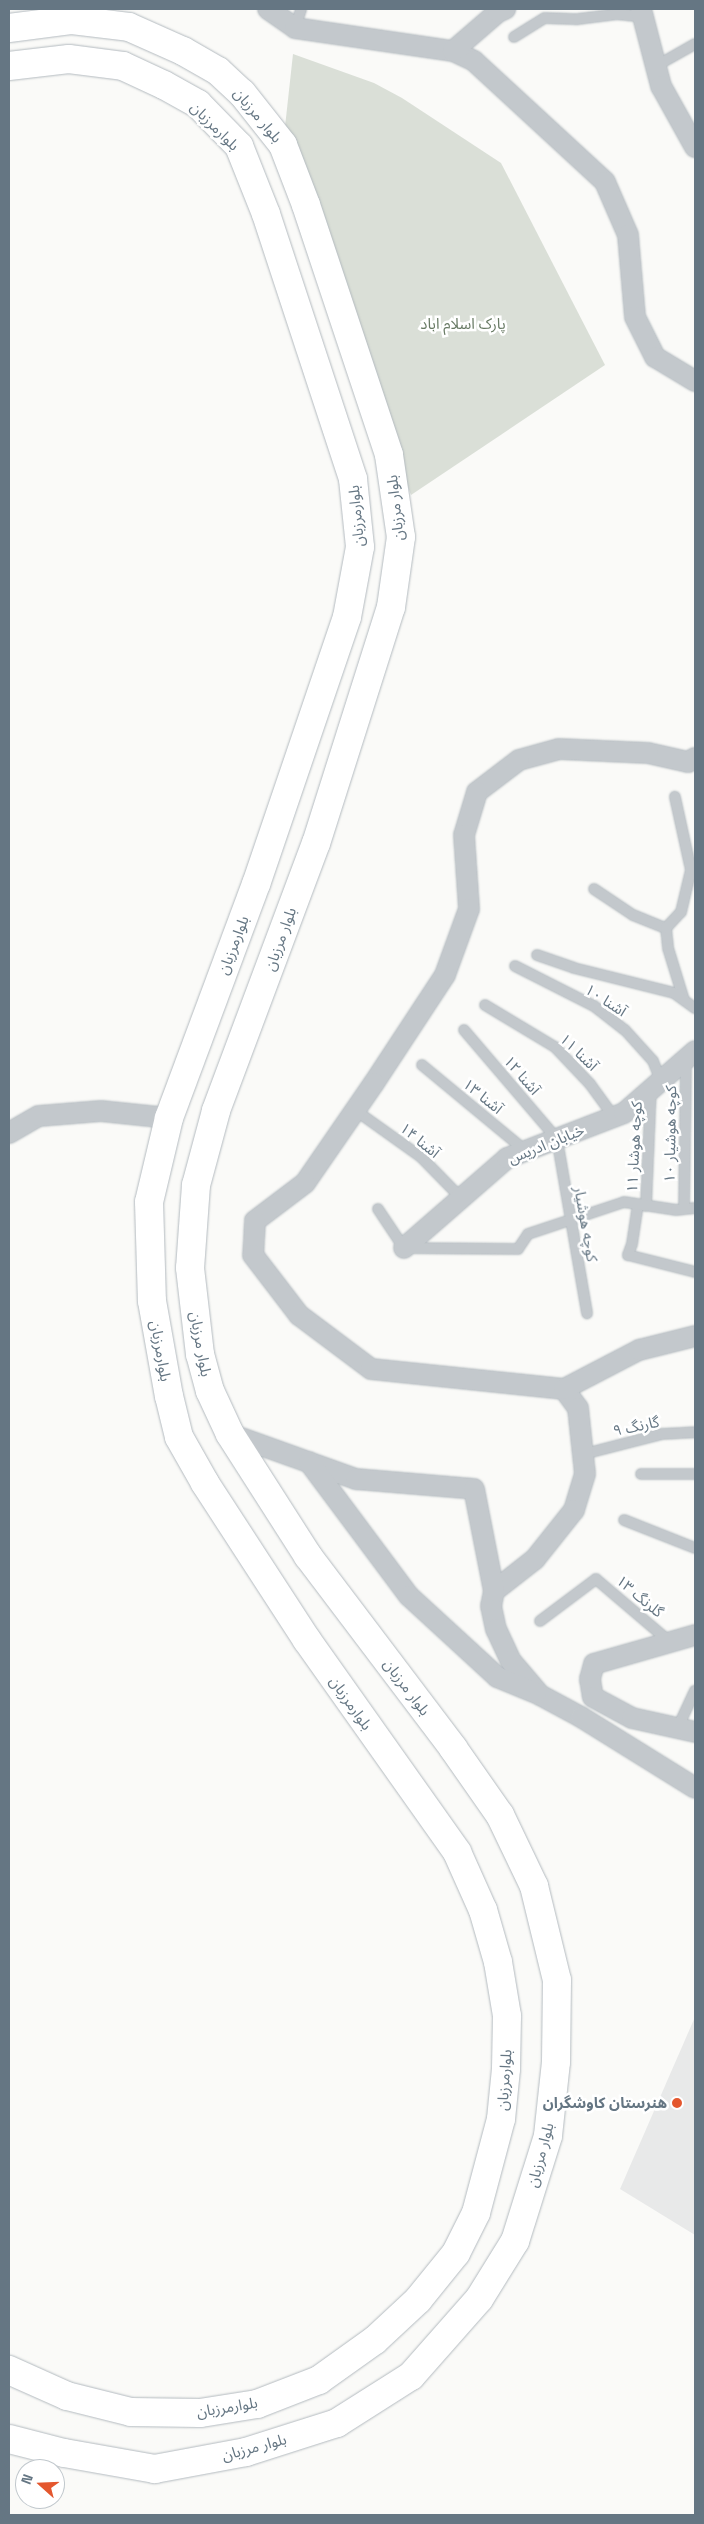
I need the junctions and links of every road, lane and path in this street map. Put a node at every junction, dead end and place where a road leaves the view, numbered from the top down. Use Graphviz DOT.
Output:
graph roads {
  1 [pos="268,9"];
  2 [pos="301,9"];
  3 [pos="501,10"];
  4 [pos="642,13"];
  5 [pos="9,28"];
  6 [pos="294,28"];
  7 [pos="514,37"];
  8 [pos="695,44"];
  9 [pos="452,51"];
  10 [pos="9,66"];
  11 [pos="656,66"];
  12 [pos="693,138"];
  13 [pos="695,381"];
  14 [pos="695,758"];
  15 [pos="675,797"];
  16 [pos="594,889"];
  17 [pos="666,928"];
  18 [pos="537,955"];
  19 [pos="515,966"];
  20 [pos="684,1000"];
  21 [pos="485,1005"];
  22 [pos="695,1008"];
  23 [pos="464,1030"];
  24 [pos="691,1055"];
  25 [pos="422,1065"];
  26 [pos="656,1085"];
  27 [pos="356,1110"];
  28 [pos="614,1117"];
  29 [pos="169,1118"];
  30 [pos="9,1133"];
  31 [pos="557,1139"];
  32 [pos="526,1150"];
  33 [pos="461,1198"];
  34 [pos="642,1205"];
  35 [pos="695,1208"];
  36 [pos="378,1209"];
  37 [pos="684,1209"];
  38 [pos="570,1219"];
  39 [pos="404,1248"];
  40 [pos="695,1272"];
  41 [pos="586,1313"];
  42 [pos="695,1336"];
  43 [pos="564,1389"];
  44 [pos="695,1432"];
  45 [pos="230,1434"];
  46 [pos="584,1454"];
  47 [pos="310,1462"];
  48 [pos="641,1474"];
  49 [pos="695,1474"];
  50 [pos="624,1520"];
  51 [pos="695,1548"];
  52 [pos="494,1590"];
  53 [pos="540,1621"];
  54 [pos="695,1635"];
  55 [pos="671,1643"];
  56 [pos="695,1692"];
  57 [pos="540,1695"];
  58 [pos="687,1729"];
  59 [pos="695,1788"];
  60 [pos="9,2370"];
  61 [pos="9,2439"];
  1 -- 6 [label="street"];
  2 -- 6 [label="lane"];
  3 -- 9 [label="street"];
  4 -- 7 [label="lane"];
  4 -- 11 [label="street"];
  5 -- 45 [label="main road, بلوار مرزبان"];
  6 -- 9 [label="street"];
  8 -- 11 [label="lane"];
  9 -- 13 [label="street"];
  10 -- 29 [label="main road, بلوارمرزبان"];
  11 -- 12 [label="street"];
  14 -- 27 [label="street"];
  15 -- 17 [label="lane"];
  16 -- 17 [label="lane"];
  17 -- 20 [label="lane"];
  18 -- 20 [label="lane, آشنا ۱۰"];
  19 -- 26 [label="lane, آشنا ۱۰"];
  20 -- 22 [label="lane, آشنا ۱۰"];
  21 -- 28 [label="lane, آشنا ۱۱"];
  23 -- 31 [label="lane, آشنا ۱۲"];
  24 -- 26 [label="street, خیابان ادریس"];
  24 -- 37 [label="lane, کوچه هوشیار ۱۰"];
  25 -- 32 [label="lane, آشنا ۱۳"];
  26 -- 28 [label="street, خیابان ادریس"];
  26 -- 34 [label="lane, کوچه هوشار ۱۱"];
  27 -- 33 [label="lane, آشنا ۱۴"];
  27 -- 43 [label="street"];
  28 -- 31 [label="street, خیابان ادریس"];
  29 -- 30 [label="street"];
  29 -- 60 [label="main road, بلوارمرزبان"];
  31 -- 32 [label="street, خیابان ادریس"];
  31 -- 38 [label="lane, کوچه هوشیار"];
  32 -- 33 [label="street, خیابان ادریس"];
  33 -- 39 [label="street, خیابان ادریس"];
  34 -- 37 [label="lane"];
  34 -- 38 [label="lane"];
  34 -- 40 [label="lane, کوچه هوشار ۱۱"];
  35 -- 37 [label="lane"];
  36 -- 39 [label="lane"];
  38 -- 39 [label="lane"];
  38 -- 41 [label="lane, کوچه هوشیار"];
  42 -- 43 [label="street"];
  43 -- 46 [label="street"];
  44 -- 46 [label="lane, گارنگ ۹"];
  45 -- 47 [label="street"];
  45 -- 61 [label="main road, بلوار مرزبان"];
  46 -- 52 [label="street"];
  47 -- 52 [label="street"];
  47 -- 57 [label="street"];
  48 -- 49 [label="lane"];
  50 -- 51 [label="lane"];
  52 -- 57 [label="street"];
  53 -- 55 [label="lane, گلرنگ ۱۳"];
  54 -- 55 [label="street"];
  55 -- 58 [label="street"];
  56 -- 58 [label="lane"];
  57 -- 59 [label="street"];
}
